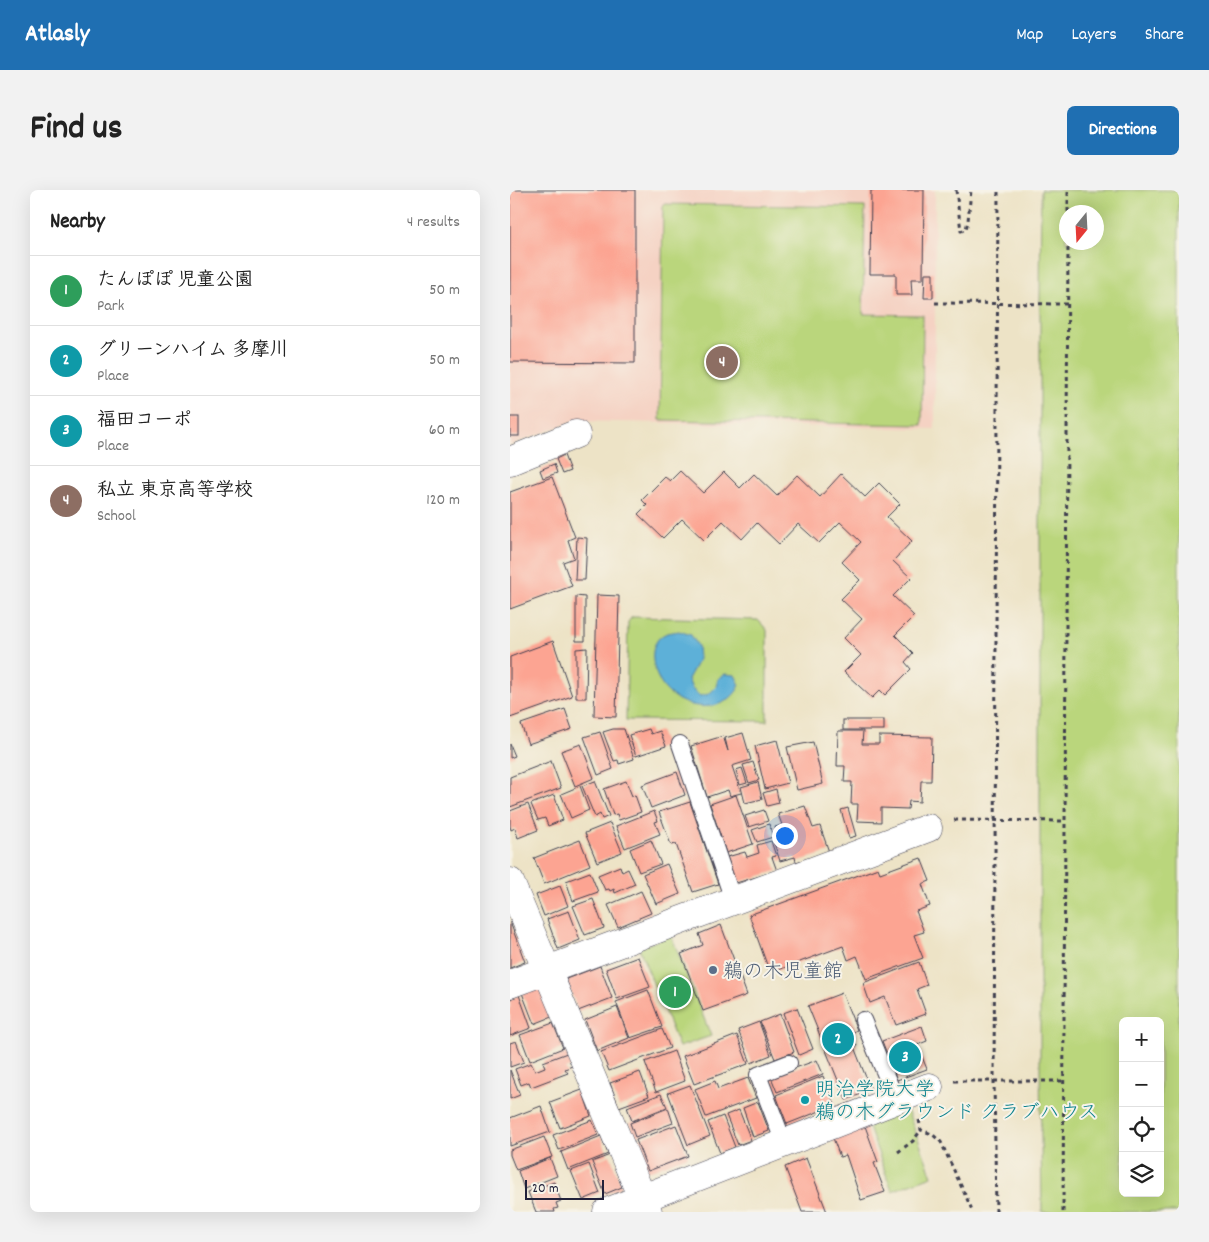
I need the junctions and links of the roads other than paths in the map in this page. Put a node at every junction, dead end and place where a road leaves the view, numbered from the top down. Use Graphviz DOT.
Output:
graph roads {
  1 [pos="576,434"];
  2 [pos="510,461"];
  3 [pos="680,744"];
  4 [pos="928,828"];
  5 [pos="510,882"];
  6 [pos="733,900"];
  7 [pos="547,971"];
  8 [pos="510,984"];
  9 [pos="863,1020"];
  10 [pos="789,1063"];
  11 [pos="913,1093"];
  12 [pos="784,1143"];
  13 [pos="645,1205"];
  14 [pos="607,1212"];
  1 -- 2 [label="street"];
  3 -- 6 [label="lane"];
  4 -- 6 [label="street"];
  5 -- 7 [label="street"];
  6 -- 7 [label="street"];
  7 -- 8 [label="street"];
  7 -- 13 [label="street"];
  9 -- 11 [label="lane"];
  10 -- 12 [label="lane"];
  11 -- 12 [label="street"];
  12 -- 13 [label="street"];
  13 -- 14 [label="street"];
}
